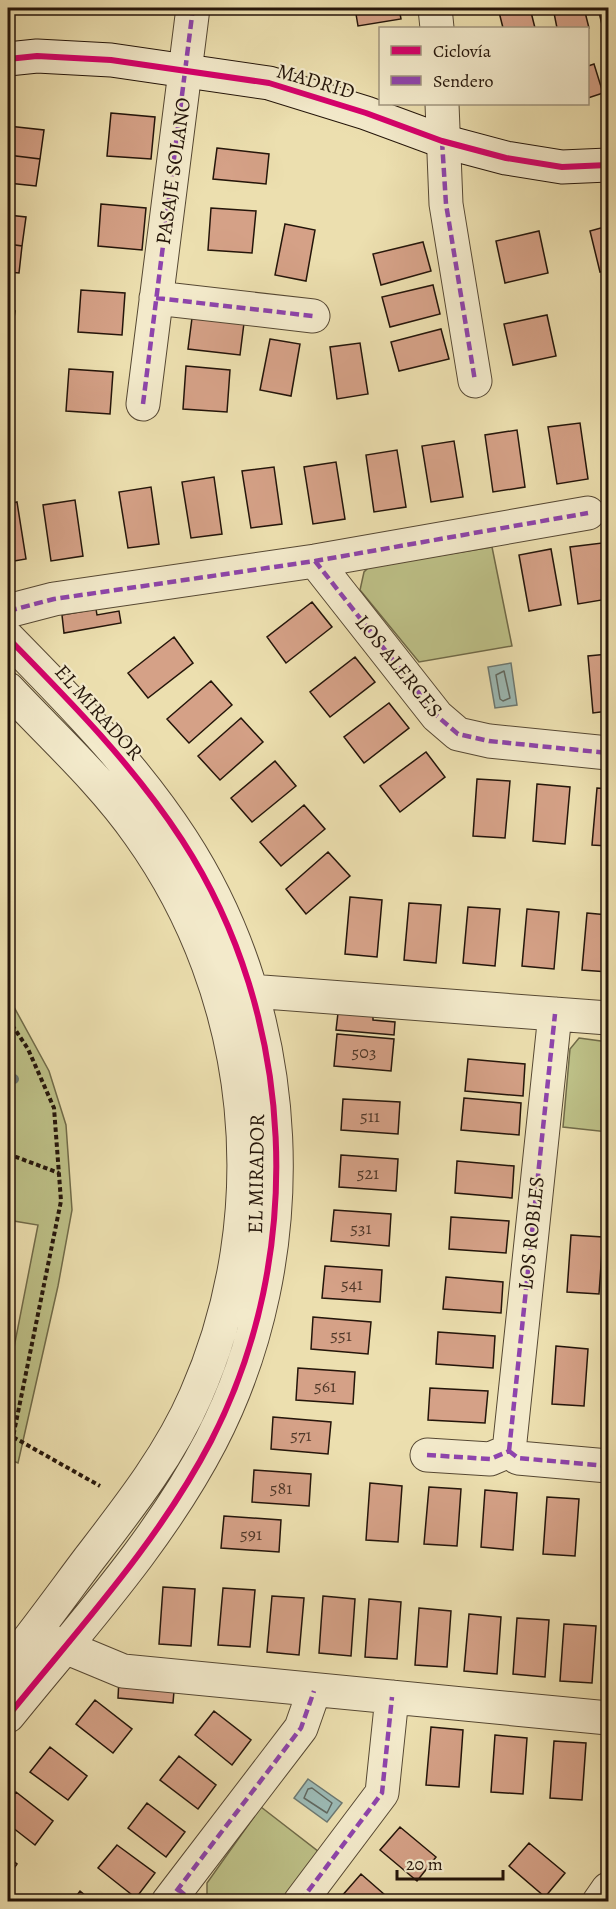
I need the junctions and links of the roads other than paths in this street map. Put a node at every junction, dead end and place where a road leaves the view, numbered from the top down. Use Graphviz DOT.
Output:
graph roads {
  1 [pos="194,8"];
  2 [pos="435,8"];
  3 [pos="437,27"];
  4 [pos="8,59"];
  5 [pos="187,70"];
  6 [pos="442,105"];
  7 [pos="442,141"];
  8 [pos="609,165"];
  9 [pos="156,298"];
  10 [pos="313,316"];
  11 [pos="475,381"];
  12 [pos="143,404"];
  13 [pos="588,513"];
  14 [pos="315,561"];
  15 [pos="8,611"];
  16 [pos="8,638"];
  17 [pos="8,689"];
  18 [pos="609,753"];
  19 [pos="214,980"];
  20 [pos="251,990"];
  21 [pos="555,1014"];
  22 [pos="609,1018"];
  23 [pos="509,1451"];
  24 [pos="426,1455"];
  25 [pos="609,1466"];
  26 [pos="34,1633"];
  27 [pos="63,1648"];
  28 [pos="8,1666"];
  29 [pos="314,1691"];
  30 [pos="392,1697"];
  31 [pos="8,1716"];
  32 [pos="609,1718"];
  33 [pos="609,1889"];
  34 [pos="180,1897"];
  35 [pos="300,1902"];
  36 [pos="599,1902"];
  1 -- 5 [label="street, PASAJE SOLANO"];
  2 -- 3 [label="street"];
  4 -- 5 [label="street, MADRID"];
  5 -- 7 [label="street, MADRID"];
  5 -- 9 [label="street, PASAJE SOLANO"];
  6 -- 7 [label="street"];
  7 -- 8 [label="street, MADRID"];
  7 -- 11 [label="street"];
  9 -- 10 [label="street"];
  9 -- 12 [label="street, PASAJE SOLANO"];
  13 -- 14 [label="street"];
  14 -- 15 [label="street"];
  14 -- 18 [label="street, LOS ALERCES"];
  16 -- 20 [label="street, EL MIRADOR"];
  17 -- 19 [label="street, EL MIRADOR"];
  19 -- 20 [label="street"];
  19 -- 26 [label="street, EL MIRADOR"];
  20 -- 21 [label="street"];
  20 -- 27 [label="street, EL MIRADOR"];
  21 -- 22 [label="street"];
  21 -- 23 [label="street, LOS ROBLES"];
  23 -- 24 [label="street"];
  23 -- 25 [label="street"];
  26 -- 27 [label="street"];
  26 -- 28 [label="street, EL MIRADOR"];
  27 -- 29 [label="street"];
  27 -- 31 [label="street, EL MIRADOR"];
  29 -- 30 [label="street"];
  29 -- 34 [label="street"];
  30 -- 32 [label="street"];
  30 -- 35 [label="street"];
  33 -- 36 [label="street"];
}
